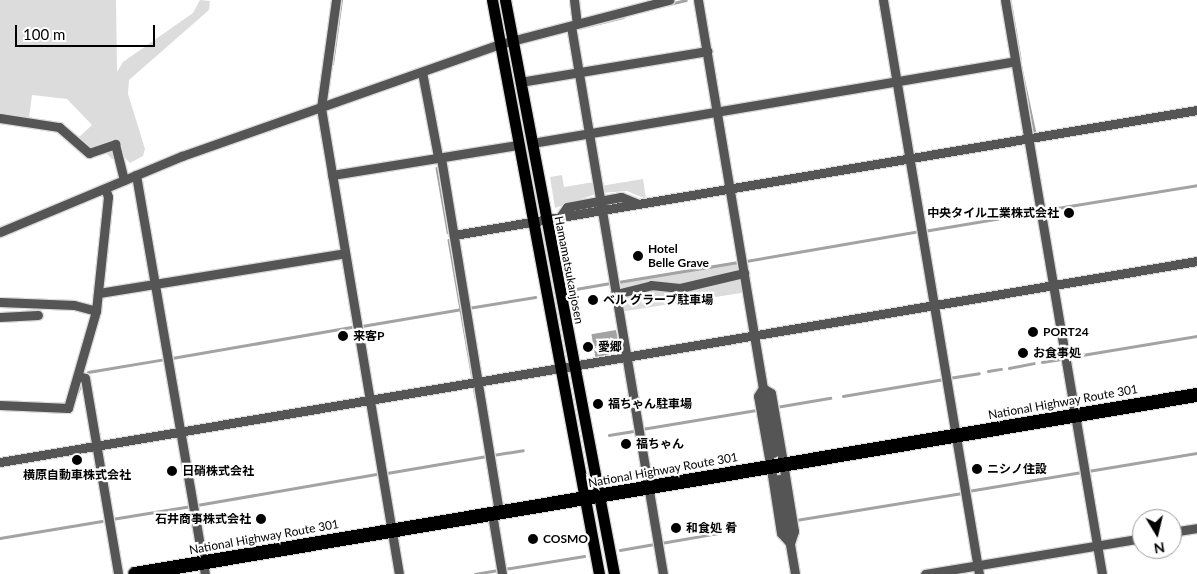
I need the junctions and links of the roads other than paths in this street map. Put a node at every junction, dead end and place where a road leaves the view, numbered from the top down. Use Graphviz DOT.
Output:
graph roads {
  1 [pos="336,0"];
  2 [pos="492,0"];
  3 [pos="505,0"];
  4 [pos="574,0"];
  5 [pos="669,0"];
  6 [pos="698,0"];
  7 [pos="883,0"];
  8 [pos="1005,0"];
  9 [pos="574,25"];
  10 [pos="513,41"];
  11 [pos="500,44"];
  12 [pos="707,51"];
  13 [pos="1016,61"];
  14 [pos="422,72"];
  15 [pos="579,72"];
  16 [pos="896,81"];
  17 [pos="520,82"];
  18 [pos="321,108"];
  19 [pos="1197,110"];
  20 [pos="717,112"];
  21 [pos="0,118"];
  22 [pos="589,133"];
  23 [pos="1028,138"];
  24 [pos="532,143"];
  25 [pos="518,145"];
  26 [pos="440,158"];
  27 [pos="909,158"];
  28 [pos="136,175"];
  29 [pos="332,175"];
  30 [pos="124,180"];
  31 [pos="104,188"];
  32 [pos="730,188"];
  33 [pos="601,205"];
  34 [pos="546,219"];
  35 [pos="533,221"];
  36 [pos="0,232"];
  37 [pos="454,235"];
  38 [pos="345,253"];
  39 [pos="1197,261"];
  40 [pos="744,273"];
  41 [pos="157,285"];
  42 [pos="1053,285"];
  43 [pos="99,293"];
  44 [pos="616,294"];
  45 [pos="0,302"];
  46 [pos="934,305"];
  47 [pos="96,312"];
  48 [pos="38,315"];
  49 [pos="0,317"];
  50 [pos="755,335"];
  51 [pos="627,357"];
  52 [pos="573,366"];
  53 [pos="560,368"];
  54 [pos="78,376"];
  55 [pos="477,382"];
  56 [pos="763,388"];
  57 [pos="1197,395"];
  58 [pos="370,400"];
  59 [pos="0,405"];
  60 [pos="1075,416"];
  61 [pos="182,431"];
  62 [pos="956,436"];
  63 [pos="96,446"];
  64 [pos="774,453"];
  65 [pos="0,462"];
  66 [pos="777,466"];
  67 [pos="779,479"];
  68 [pos="649,488"];
  69 [pos="597,496"];
  70 [pos="583,499"];
  71 [pos="495,513"];
  72 [pos="1197,528"];
  73 [pos="1182,530"];
  74 [pos="392,531"];
  75 [pos="1132,540"];
  76 [pos="790,543"];
  77 [pos="1097,545"];
  78 [pos="205,568"];
  79 [pos="978,570"];
  80 [pos="118,574"];
  81 [pos="135,574"];
  82 [pos="399,574"];
  83 [pos="502,574"];
  84 [pos="599,574"];
  85 [pos="614,574"];
  86 [pos="663,574"];
  87 [pos="795,574"];
  88 [pos="925,574"];
  89 [pos="1102,574"];
  1 -- 18 [label="street"];
  2 -- 11 [label="main road"];
  3 -- 10 [label="main road, Hamamatsukanjosen"];
  4 -- 9 [label="street"];
  5 -- 9 [label="street"];
  6 -- 12 [label="street"];
  7 -- 16 [label="street"];
  8 -- 13 [label="street"];
  9 -- 10 [label="street"];
  9 -- 15 [label="street"];
  10 -- 11 [label="street"];
  10 -- 17 [label="main road, Hamamatsukanjosen"];
  11 -- 14 [label="street"];
  11 -- 25 [label="main road"];
  12 -- 15 [label="street"];
  12 -- 20 [label="street"];
  13 -- 16 [label="street"];
  13 -- 23 [label="street"];
  14 -- 18 [label="street"];
  14 -- 26 [label="street"];
  15 -- 17 [label="street"];
  15 -- 22 [label="street"];
  16 -- 20 [label="street"];
  16 -- 27 [label="street"];
  17 -- 24 [label="main road, Hamamatsukanjosen"];
  18 -- 28 [label="street"];
  18 -- 29 [label="street"];
  19 -- 23 [label="street"];
  20 -- 22 [label="street"];
  20 -- 32 [label="street"];
  21 -- 30 [label="street"];
  22 -- 24 [label="street"];
  22 -- 33 [label="street"];
  23 -- 27 [label="street"];
  23 -- 42 [label="street"];
  24 -- 34 [label="main road, Hamamatsukanjosen"];
  25 -- 26 [label="street"];
  25 -- 35 [label="main road"];
  26 -- 29 [label="street"];
  26 -- 37 [label="street"];
  27 -- 32 [label="street"];
  27 -- 46 [label="street"];
  28 -- 30 [label="street"];
  28 -- 41 [label="street"];
  29 -- 38 [label="street"];
  30 -- 31 [label="street"];
  31 -- 36 [label="street"];
  31 -- 43 [label="street"];
  32 -- 33 [label="street"];
  32 -- 40 [label="street"];
  33 -- 34 [label="street"];
  33 -- 44 [label="street"];
  34 -- 35 [label="street"];
  34 -- 52 [label="main road, Hamamatsukanjosen"];
  35 -- 37 [label="street"];
  35 -- 53 [label="main road"];
  37 -- 55 [label="street"];
  38 -- 41 [label="street"];
  38 -- 58 [label="street"];
  39 -- 42 [label="street"];
  40 -- 44 [label="street"];
  40 -- 50 [label="street"];
  41 -- 43 [label="street"];
  41 -- 61 [label="street"];
  42 -- 46 [label="street"];
  42 -- 60 [label="street"];
  43 -- 47 [label="street"];
  44 -- 51 [label="street"];
  45 -- 47 [label="street"];
  46 -- 50 [label="street"];
  46 -- 62 [label="street"];
  47 -- 54 [label="street"];
  48 -- 49 [label="street"];
  50 -- 51 [label="street"];
  50 -- 56 [label="street"];
  51 -- 52 [label="street"];
  51 -- 68 [label="street"];
  52 -- 53 [label="street"];
  52 -- 69 [label="main road, Hamamatsukanjosen"];
  53 -- 55 [label="street"];
  53 -- 70 [label="main road"];
  54 -- 59 [label="street"];
  54 -- 63 [label="street"];
  55 -- 58 [label="street"];
  55 -- 71 [label="street"];
  56 -- 64 [label="street"];
  56 -- 66 [label="street"];
  57 -- 60 [label="highway, National Highway Route 301"];
  58 -- 61 [label="street"];
  58 -- 74 [label="street"];
  60 -- 62 [label="highway, National Highway Route 301"];
  60 -- 77 [label="street"];
  61 -- 63 [label="street"];
  61 -- 78 [label="street"];
  62 -- 66 [label="highway, National Highway Route 301"];
  62 -- 79 [label="street"];
  63 -- 65 [label="street"];
  63 -- 80 [label="street"];
  66 -- 68 [label="highway, National Highway Route 301"];
  66 -- 76 [label="street"];
  67 -- 76 [label="street"];
  68 -- 69 [label="highway, National Highway Route 301"];
  68 -- 86 [label="street"];
  69 -- 70 [label="highway, National Highway Route 301"];
  69 -- 85 [label="main road, Hamamatsukanjosen"];
  70 -- 71 [label="highway, National Highway Route 301"];
  70 -- 84 [label="main road"];
  71 -- 74 [label="highway, National Highway Route 301"];
  71 -- 83 [label="street"];
  72 -- 73 [label="street"];
  74 -- 78 [label="highway, National Highway Route 301"];
  74 -- 82 [label="street"];
  75 -- 77 [label="street"];
  76 -- 87 [label="street"];
  77 -- 79 [label="street"];
  77 -- 89 [label="street"];
  78 -- 81 [label="highway, National Highway Route 301"];
  79 -- 88 [label="street"];
}
